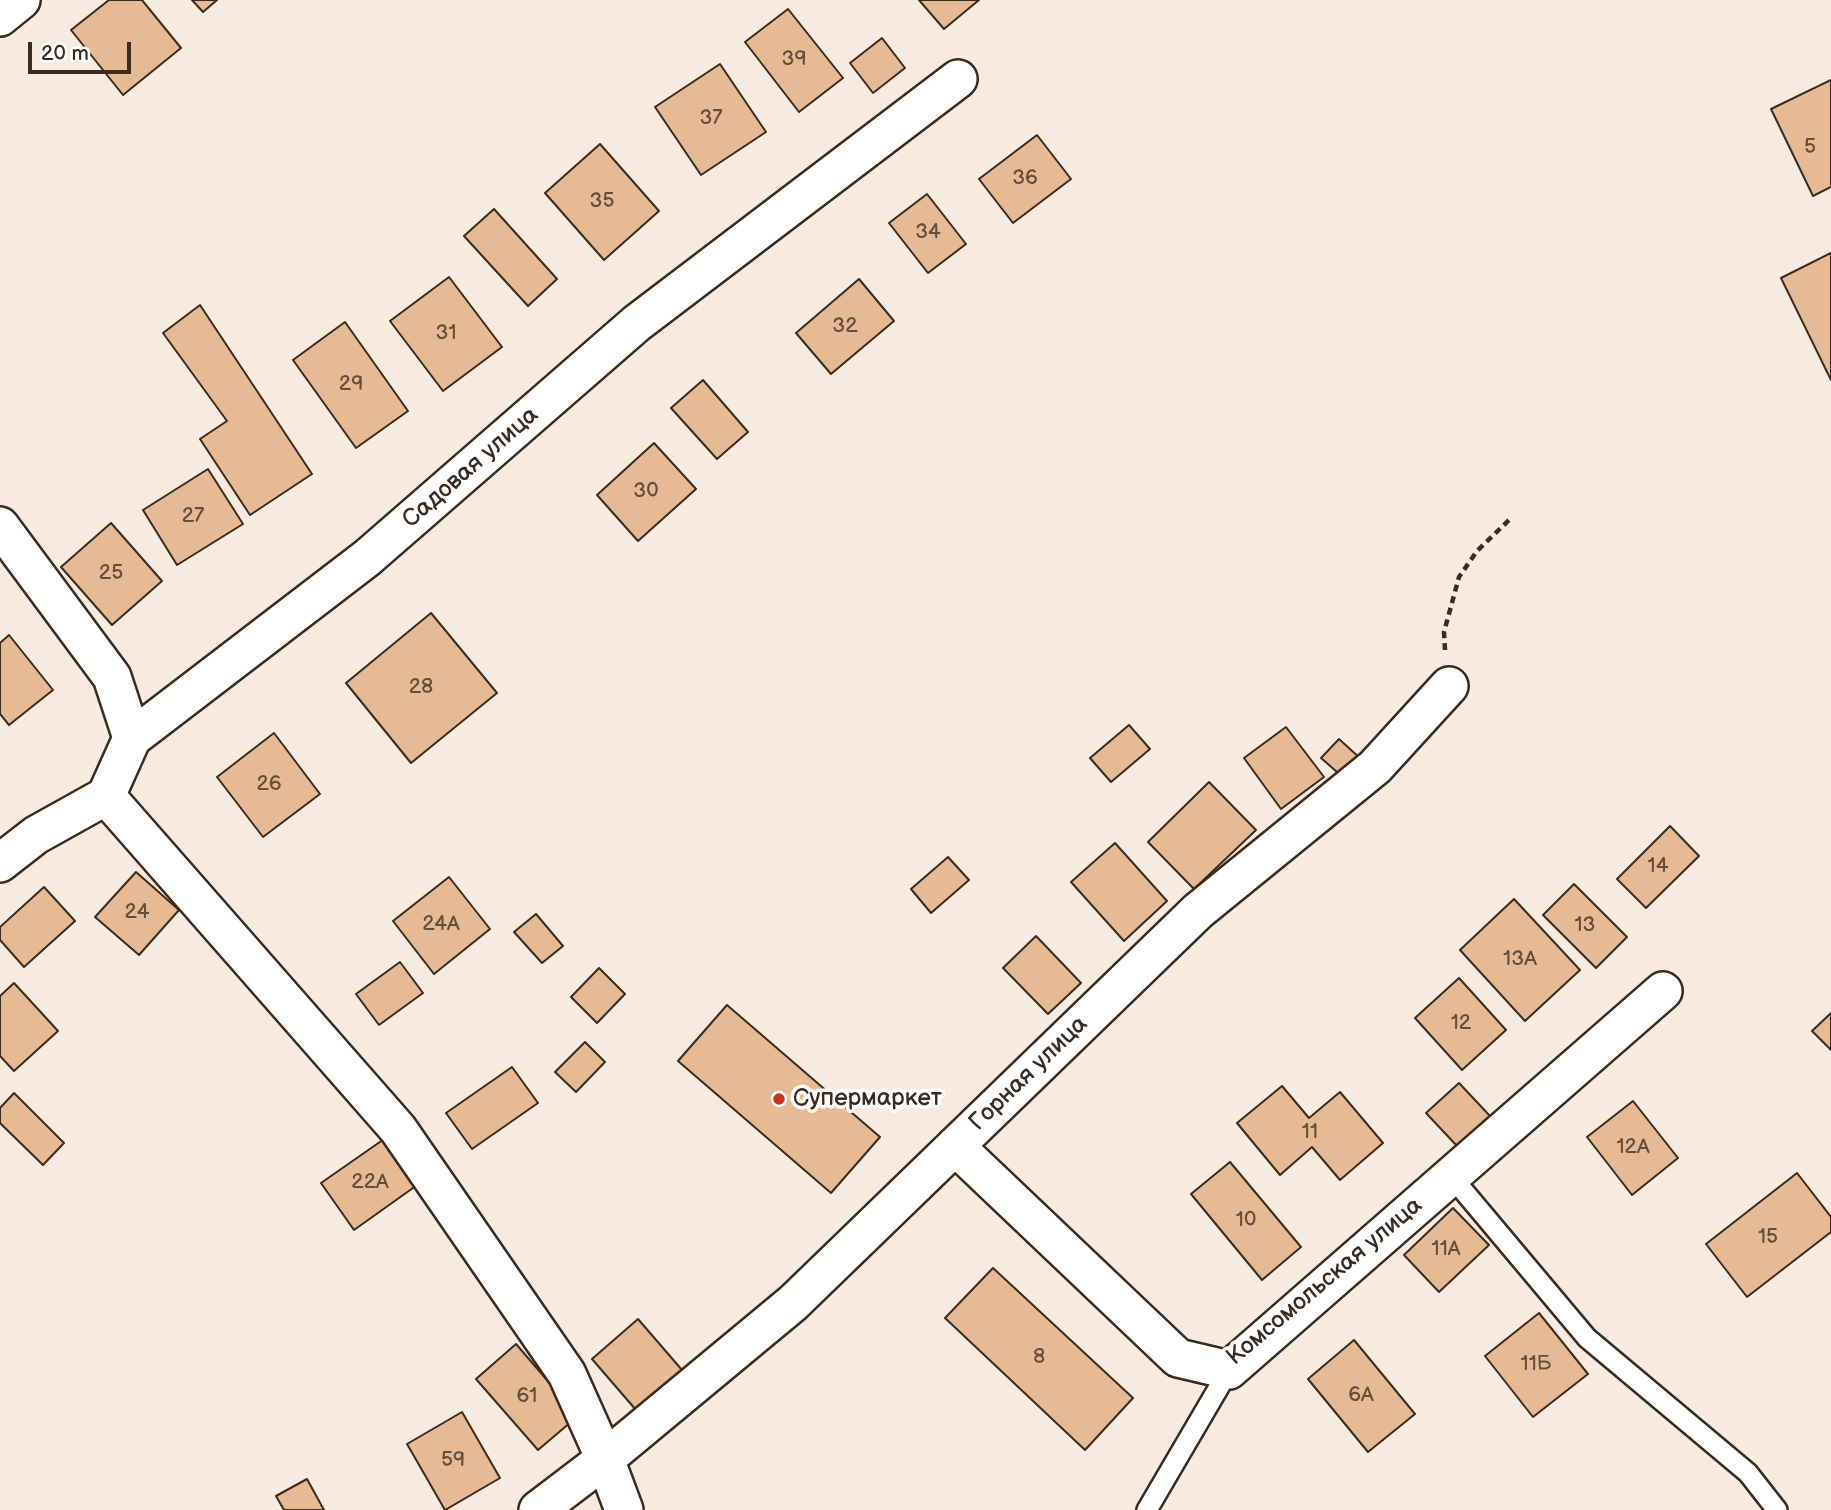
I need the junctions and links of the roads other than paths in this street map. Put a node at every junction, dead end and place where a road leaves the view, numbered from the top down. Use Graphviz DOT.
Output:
graph roads {
  1 [pos="21,0"];
  2 [pos="0,17"];
  3 [pos="958,79"];
  4 [pos="0,526"];
  5 [pos="1450,686"];
  6 [pos="132,738"];
  7 [pos="106,796"];
  8 [pos="0,863"];
  9 [pos="1663,991"];
  10 [pos="955,1146"];
  11 [pos="1451,1176"];
  12 [pos="1229,1370"];
  13 [pos="605,1459"];
  14 [pos="538,1510"];
  15 [pos="624,1510"];
  16 [pos="1147,1510"];
  17 [pos="1777,1510"];
  1 -- 2 [label="street"];
  3 -- 6 [label="street, Садовая улица"];
  4 -- 6 [label="street"];
  5 -- 10 [label="street, Горная улица"];
  6 -- 7 [label="street, Садовая улица"];
  7 -- 8 [label="street"];
  7 -- 13 [label="street"];
  9 -- 11 [label="street, Комсомольская улица"];
  10 -- 12 [label="street, Комсомольская улица"];
  10 -- 13 [label="street, Горная улица"];
  11 -- 12 [label="street, Комсомольская улица"];
  11 -- 17 [label="lane"];
  12 -- 16 [label="lane"];
  13 -- 14 [label="street, Горная улица"];
  13 -- 15 [label="street"];
}
